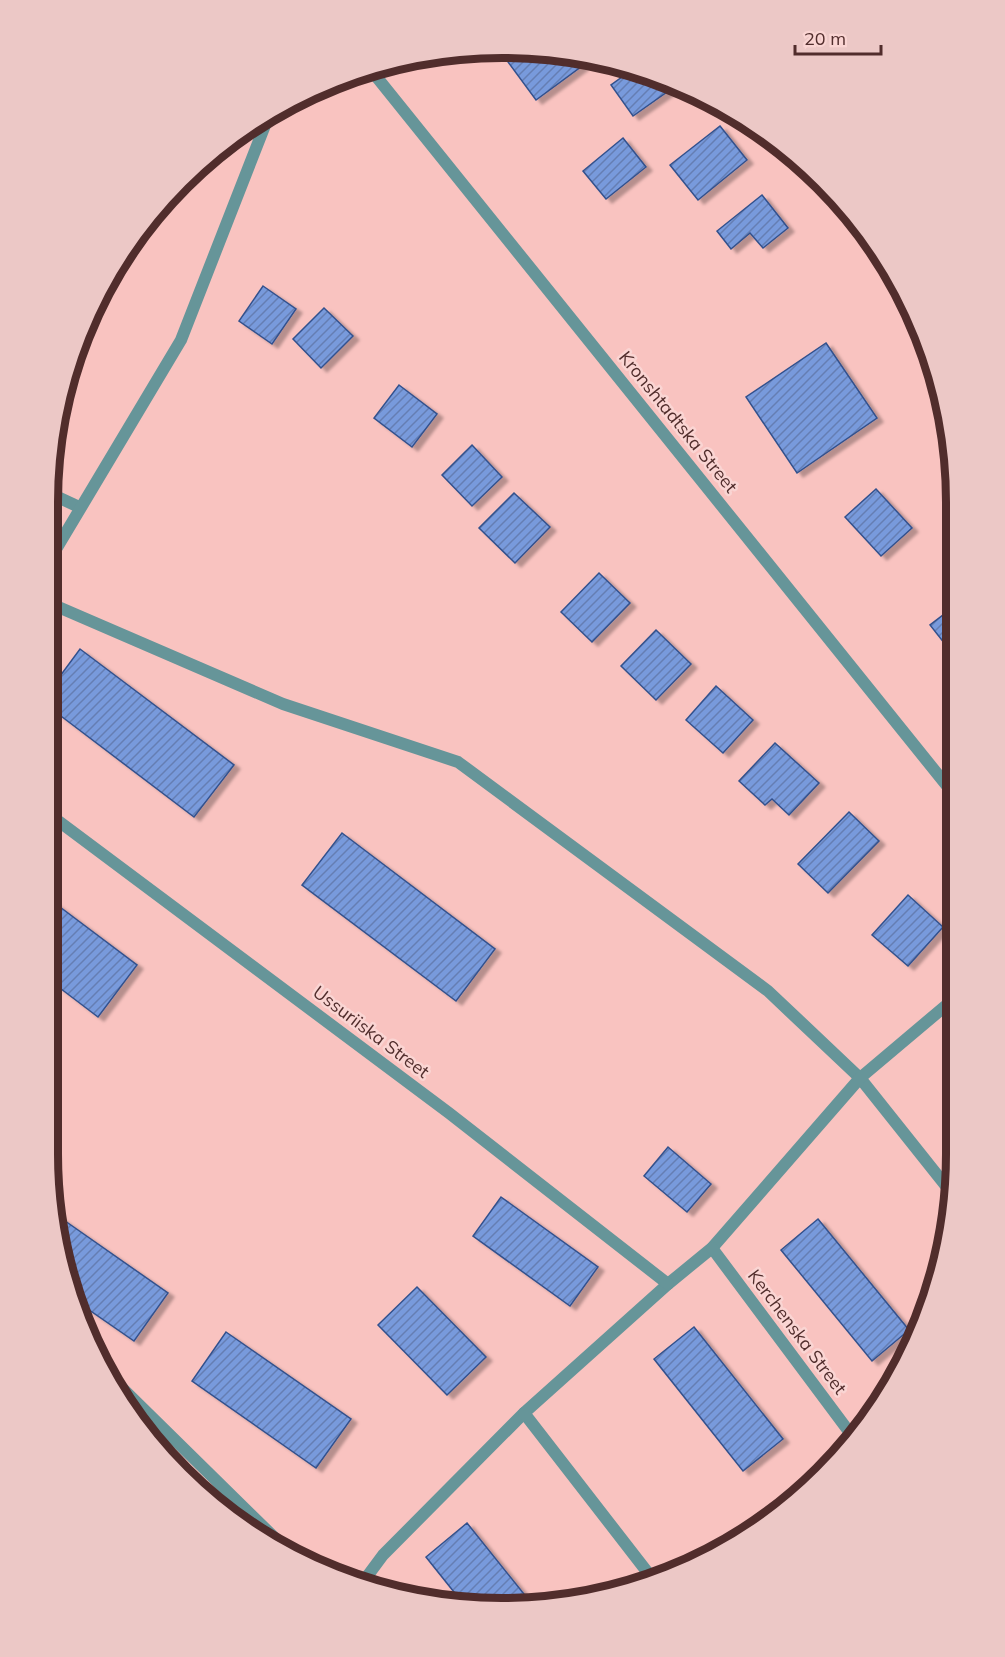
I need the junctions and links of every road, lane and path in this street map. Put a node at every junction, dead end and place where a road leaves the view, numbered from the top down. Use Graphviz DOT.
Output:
graph roads {
  1 [pos="377,77"];
  2 [pos="264,128"];
  3 [pos="58,497"];
  4 [pos="79,507"];
  5 [pos="58,545"];
  6 [pos="58,607"];
  7 [pos="946,784"];
  8 [pos="58,821"];
  9 [pos="946,1005"];
  10 [pos="860,1078"];
  11 [pos="946,1186"];
  12 [pos="712,1248"];
  13 [pos="668,1284"];
  14 [pos="130,1395"];
  15 [pos="525,1413"];
  16 [pos="849,1432"];
  17 [pos="268,1532"];
  18 [pos="649,1574"];
  19 [pos="367,1577"];
  1 -- 7 [label="street, Kronshtadtska Street"];
  2 -- 4 [label="street"];
  3 -- 4 [label="street"];
  4 -- 5 [label="street"];
  6 -- 10 [label="street"];
  8 -- 13 [label="street, Ussuriiska Street"];
  9 -- 10 [label="street"];
  10 -- 11 [label="street"];
  10 -- 12 [label="street"];
  12 -- 13 [label="street"];
  12 -- 16 [label="street, Kerchenska Street"];
  13 -- 15 [label="street"];
  14 -- 17 [label="street"];
  15 -- 18 [label="street"];
  15 -- 19 [label="street"];
}
